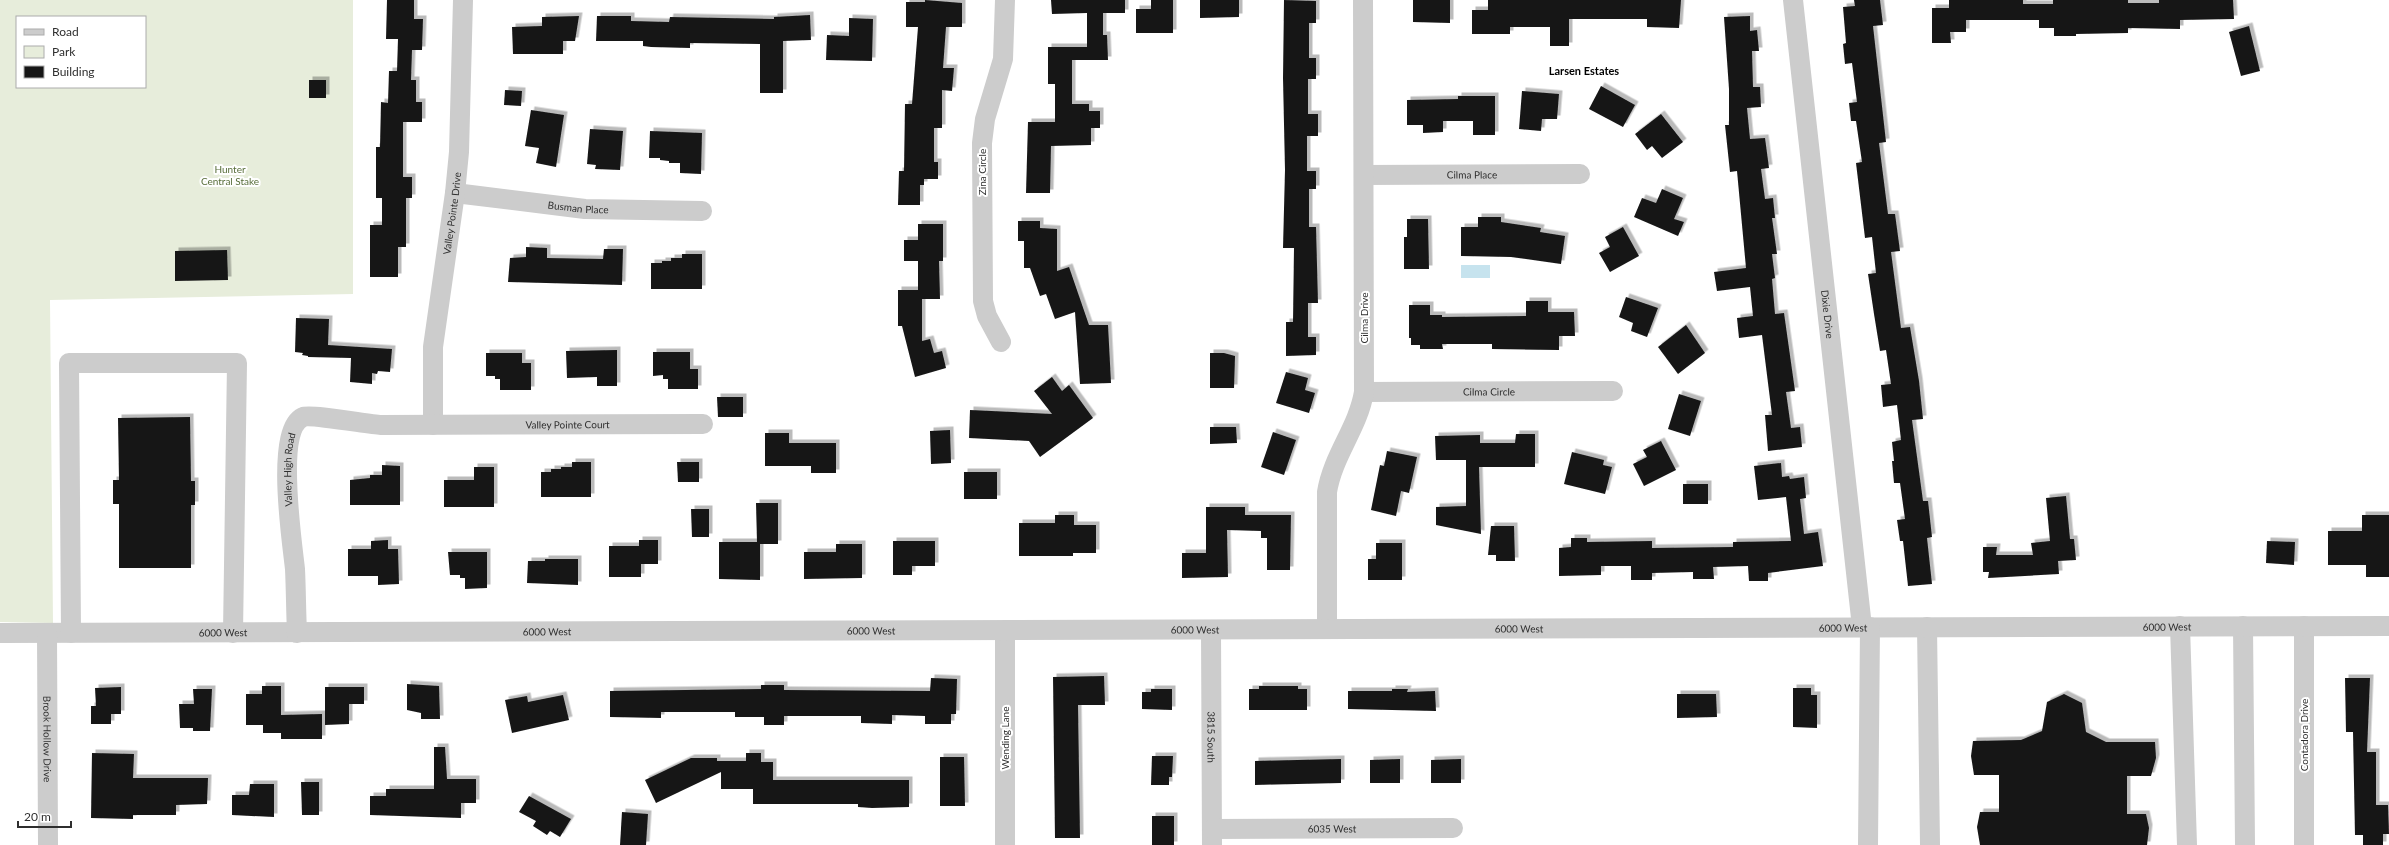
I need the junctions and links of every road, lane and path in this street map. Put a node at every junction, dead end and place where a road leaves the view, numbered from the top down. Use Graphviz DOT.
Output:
graph roads {
  1 [pos="463,0"];
  2 [pos="1005,0"];
  3 [pos="1363,0"];
  4 [pos="1793,0"];
  5 [pos="1364,174"];
  6 [pos="1580,174"];
  7 [pos="455,193"];
  8 [pos="702,211"];
  9 [pos="1001,342"];
  10 [pos="1613,391"];
  11 [pos="1364,392"];
  12 [pos="703,424"];
  13 [pos="433,425"];
  14 [pos="2180,626"];
  15 [pos="2243,626"];
  16 [pos="2304,626"];
  17 [pos="2389,626"];
  18 [pos="1866,627"];
  19 [pos="1927,627"];
  20 [pos="1327,629"];
  21 [pos="1004,630"];
  22 [pos="1211,630"];
  23 [pos="297,632"];
  24 [pos="0,633"];
  25 [pos="47,633"];
  26 [pos="71,633"];
  27 [pos="233,633"];
  28 [pos="1453,828"];
  29 [pos="1212,837"];
  30 [pos="48,845"];
  31 [pos="1005,845"];
  32 [pos="1868,845"];
  33 [pos="1930,845"];
  34 [pos="2187,845"];
  35 [pos="2245,845"];
  36 [pos="2304,845"];
  1 -- 7 [label="street, Valley Pointe Drive"];
  2 -- 9 [label="street, Zina Circle"];
  3 -- 5 [label="street, Cilma Drive"];
  4 -- 18 [label="street, Dixie Drive"];
  5 -- 6 [label="street, Cilma Place"];
  5 -- 11 [label="street, Cilma Drive"];
  7 -- 8 [label="street, Busman Place"];
  7 -- 13 [label="street, Valley Pointe Drive"];
  10 -- 11 [label="street, Cilma Circle"];
  11 -- 20 [label="street, Cilma Drive"];
  12 -- 13 [label="street, Valley Pointe Court"];
  13 -- 23 [label="street, Valley High Road"];
  14 -- 15 [label="street, 6000 West"];
  14 -- 19 [label="street, 6000 West"];
  14 -- 34 [label="street"];
  15 -- 16 [label="street, 6000 West"];
  15 -- 35 [label="street"];
  16 -- 17 [label="street, 6000 West"];
  16 -- 36 [label="street, Contadora Drive"];
  18 -- 19 [label="street, 6000 West"];
  18 -- 20 [label="street, 6000 West"];
  18 -- 32 [label="street, Dixie Drive"];
  19 -- 33 [label="street"];
  20 -- 22 [label="street, 6000 West"];
  21 -- 22 [label="street, 6000 West"];
  21 -- 23 [label="street, 6000 West"];
  21 -- 31 [label="street, Wending Lane"];
  22 -- 29 [label="street, 3815 South"];
  23 -- 27 [label="street, 6000 West"];
  24 -- 25 [label="street, 6000 West"];
  25 -- 26 [label="street, 6000 West"];
  25 -- 30 [label="street, Brook Hollow Drive"];
  26 -- 27 [label="street, 6000 West"];
  26 -- 27 [label="street"];
  28 -- 29 [label="street, 6035 West"];
}
